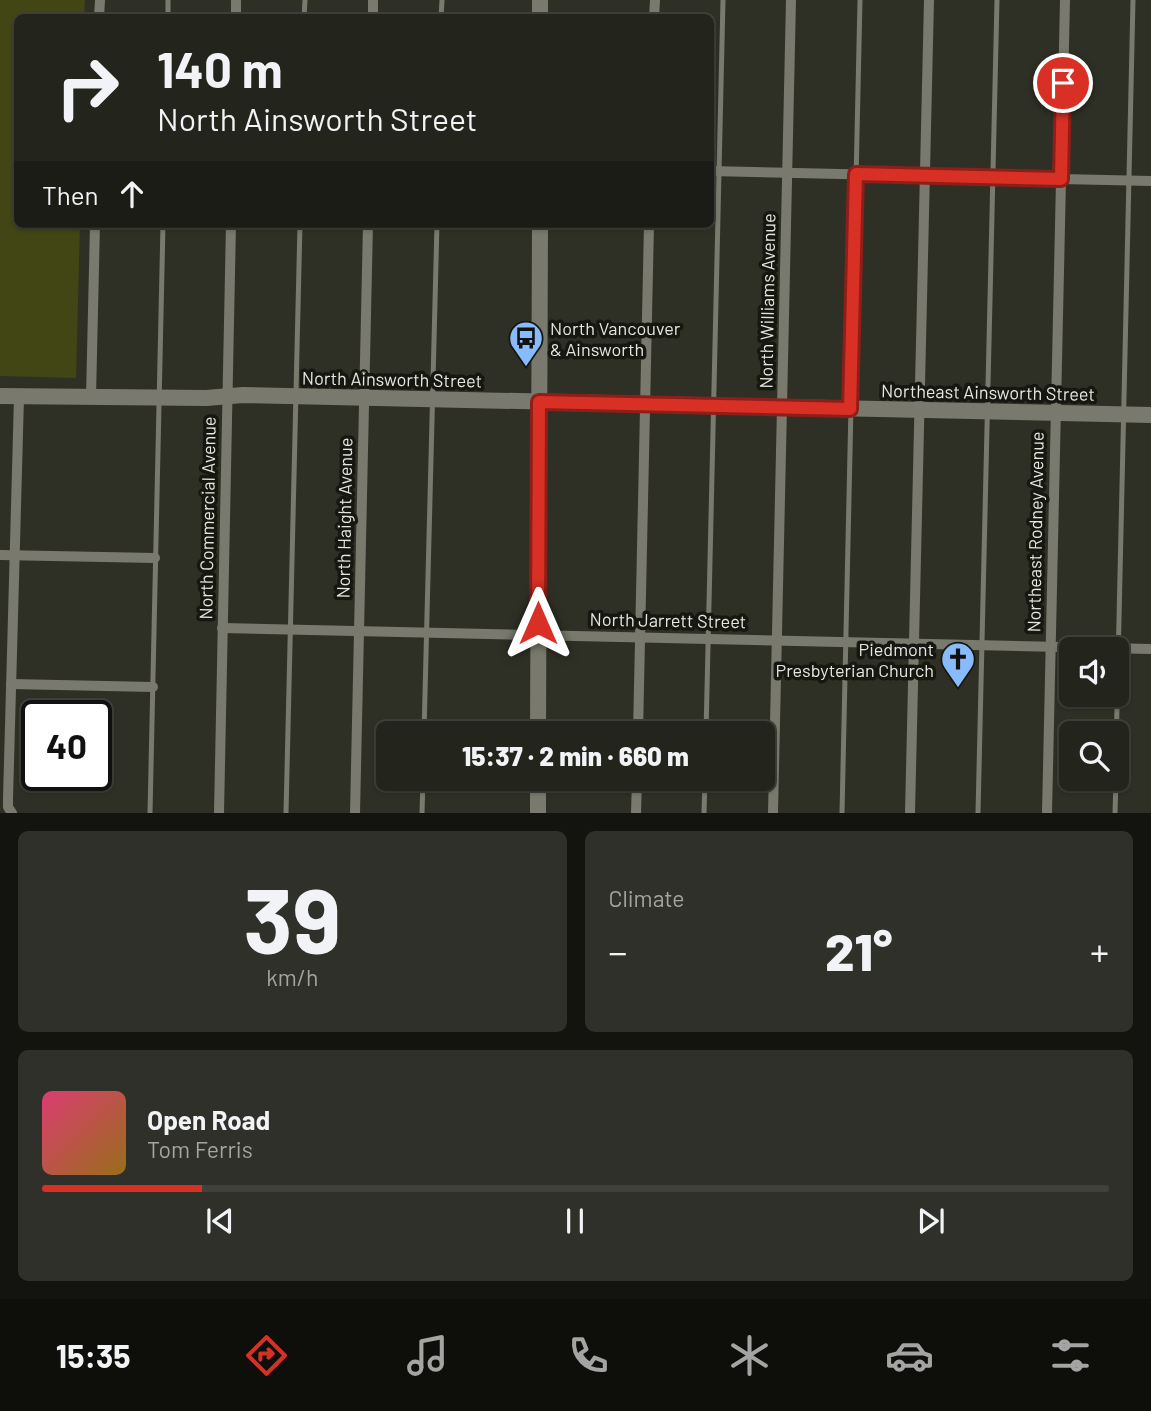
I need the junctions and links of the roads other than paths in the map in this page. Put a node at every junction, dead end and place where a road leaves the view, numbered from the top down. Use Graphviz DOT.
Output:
graph roads {
  1 [pos="723,0"];
  2 [pos="791,0"];
  3 [pos="860,0"];
  4 [pos="929,0"];
  5 [pos="997,0"];
  6 [pos="1065,0"];
  7 [pos="1133,0"];
  8 [pos="715,171"];
  9 [pos="788,173"];
  10 [pos="856,174"];
  11 [pos="924,176"];
  12 [pos="993,177"];
  13 [pos="1061,179"];
  14 [pos="1130,180"];
  15 [pos="1151,181"];
  16 [pos="95,228"];
  17 [pos="163,228"];
  18 [pos="231,228"];
  19 [pos="300,228"];
  20 [pos="368,228"];
  21 [pos="437,228"];
  22 [pos="540,228"];
  23 [pos="649,228"];
  24 [pos="0,396"];
  25 [pos="19,397"];
  26 [pos="91,397"];
  27 [pos="228,397"];
  28 [pos="296,397"];
  29 [pos="160,398"];
  30 [pos="365,398"];
  31 [pos="433,400"];
  32 [pos="539,402"];
  33 [pos="646,404"];
  34 [pos="714,406"];
  35 [pos="783,407"];
  36 [pos="850,409"];
  37 [pos="919,410"];
  38 [pos="988,412"];
  39 [pos="1056,413"];
  40 [pos="1124,415"];
  41 [pos="1151,415"];
  42 [pos="0,555"];
  43 [pos="15,555"];
  44 [pos="155,558"];
  45 [pos="222,628"];
  46 [pos="291,629"];
  47 [pos="359,631"];
  48 [pos="426,632"];
  49 [pos="538,635"];
  50 [pos="640,637"];
  51 [pos="1119,637"];
  52 [pos="708,639"];
  53 [pos="777,640"];
  54 [pos="846,642"];
  55 [pos="914,643"];
  56 [pos="982,645"];
  57 [pos="1051,646"];
  58 [pos="1059,646"];
  59 [pos="1129,648"];
  60 [pos="1151,649"];
  61 [pos="11,684"];
  62 [pos="153,687"];
  63 [pos="424,721"];
  64 [pos="538,721"];
  65 [pos="638,721"];
  66 [pos="706,721"];
  67 [pos="423,791"];
  68 [pos="538,791"];
  69 [pos="637,791"];
  70 [pos="705,791"];
  71 [pos="1116,791"];
  72 [pos="11,812"];
  73 [pos="150,813"];
  74 [pos="219,813"];
  75 [pos="286,813"];
  76 [pos="355,813"];
  77 [pos="422,813"];
  78 [pos="538,813"];
  79 [pos="636,813"];
  80 [pos="704,813"];
  81 [pos="773,813"];
  82 [pos="842,813"];
  83 [pos="910,813"];
  84 [pos="978,813"];
  85 [pos="1047,813"];
  86 [pos="1115,813"];
  1 -- 8 [label="lane"];
  2 -- 9 [label="street, North Williams Avenue"];
  3 -- 10 [label="lane"];
  4 -- 11 [label="street"];
  5 -- 12 [label="lane"];
  6 -- 13 [label="street, Northeast Rodney Avenue"];
  7 -- 14 [label="lane"];
  8 -- 9 [label="street"];
  8 -- 34 [label="lane"];
  9 -- 10 [label="street"];
  9 -- 35 [label="street, North Williams Avenue"];
  10 -- 11 [label="street"];
  10 -- 36 [label="lane"];
  11 -- 12 [label="street"];
  11 -- 37 [label="street"];
  12 -- 13 [label="street"];
  12 -- 38 [label="lane"];
  13 -- 14 [label="street"];
  13 -- 39 [label="street, Northeast Rodney Avenue"];
  14 -- 15 [label="street"];
  14 -- 40 [label="lane"];
  16 -- 26 [label="street"];
  17 -- 29 [label="lane"];
  18 -- 27 [label="street, North Commercial Avenue"];
  19 -- 28 [label="lane"];
  20 -- 30 [label="street, North Haight Avenue"];
  21 -- 31 [label="lane"];
  22 -- 32 [label="street"];
  23 -- 33 [label="street"];
  24 -- 25 [label="street, North Ainsworth Street"];
  25 -- 26 [label="street, North Ainsworth Street"];
  25 -- 43 [label="street"];
  26 -- 29 [label="street, North Ainsworth Street"];
  27 -- 28 [label="street, North Ainsworth Street"];
  27 -- 29 [label="street, North Ainsworth Street"];
  27 -- 45 [label="street, North Commercial Avenue"];
  28 -- 30 [label="street, North Ainsworth Street"];
  28 -- 46 [label="lane"];
  29 -- 44 [label="lane"];
  30 -- 31 [label="street, North Ainsworth Street"];
  30 -- 47 [label="street, North Haight Avenue"];
  31 -- 32 [label="street, North Ainsworth Street"];
  31 -- 48 [label="lane"];
  32 -- 33 [label="street, North Ainsworth Street"];
  32 -- 49 [label="street"];
  33 -- 34 [label="street, North Ainsworth Street"];
  33 -- 50 [label="street"];
  34 -- 35 [label="street, North Ainsworth Street"];
  34 -- 52 [label="lane"];
  35 -- 36 [label="street, Northeast Ainsworth Street"];
  35 -- 53 [label="street, North Williams Avenue"];
  36 -- 37 [label="street, Northeast Ainsworth Street"];
  36 -- 54 [label="lane"];
  37 -- 38 [label="street, Northeast Ainsworth Street"];
  37 -- 55 [label="street"];
  38 -- 39 [label="street, Northeast Ainsworth Street"];
  38 -- 56 [label="lane"];
  39 -- 40 [label="street, Northeast Ainsworth Street"];
  39 -- 57 [label="street, Northeast Rodney Avenue"];
  40 -- 41 [label="street, Northeast Ainsworth Street"];
  40 -- 51 [label="lane"];
  42 -- 43 [label="street"];
  43 -- 44 [label="street"];
  43 -- 61 [label="street"];
  44 -- 62 [label="lane"];
  45 -- 46 [label="street, North Jarrett Street"];
  45 -- 74 [label="street, North Commercial Avenue"];
  46 -- 47 [label="street, North Jarrett Street"];
  46 -- 75 [label="lane"];
  47 -- 48 [label="street, North Jarrett Street"];
  47 -- 76 [label="street, North Haight Avenue"];
  48 -- 49 [label="street, North Jarrett Street"];
  48 -- 63 [label="lane"];
  49 -- 50 [label="street, North Jarrett Street"];
  49 -- 64 [label="street"];
  50 -- 52 [label="street, North Jarrett Street"];
  50 -- 65 [label="street"];
  52 -- 53 [label="street, North Jarrett Street"];
  52 -- 66 [label="lane"];
  53 -- 54 [label="street, North Jarrett Street"];
  53 -- 81 [label="street, North Williams Avenue"];
  54 -- 55 [label="street, North Jarrett Street"];
  54 -- 82 [label="lane"];
  55 -- 56 [label="street, North Jarrett Street"];
  55 -- 83 [label="street"];
  56 -- 57 [label="street, North Jarrett Street"];
  56 -- 84 [label="lane"];
  57 -- 58 [label="street, North Jarrett Street"];
  57 -- 85 [label="street, Northeast Rodney Avenue"];
  59 -- 60 [label="street, North Jarrett Street"];
  61 -- 62 [label="street"];
  61 -- 72 [label="street"];
  62 -- 73 [label="lane"];
  67 -- 77 [label="lane"];
  68 -- 78 [label="street"];
  69 -- 79 [label="street"];
  70 -- 80 [label="lane"];
  71 -- 86 [label="lane"];
}
